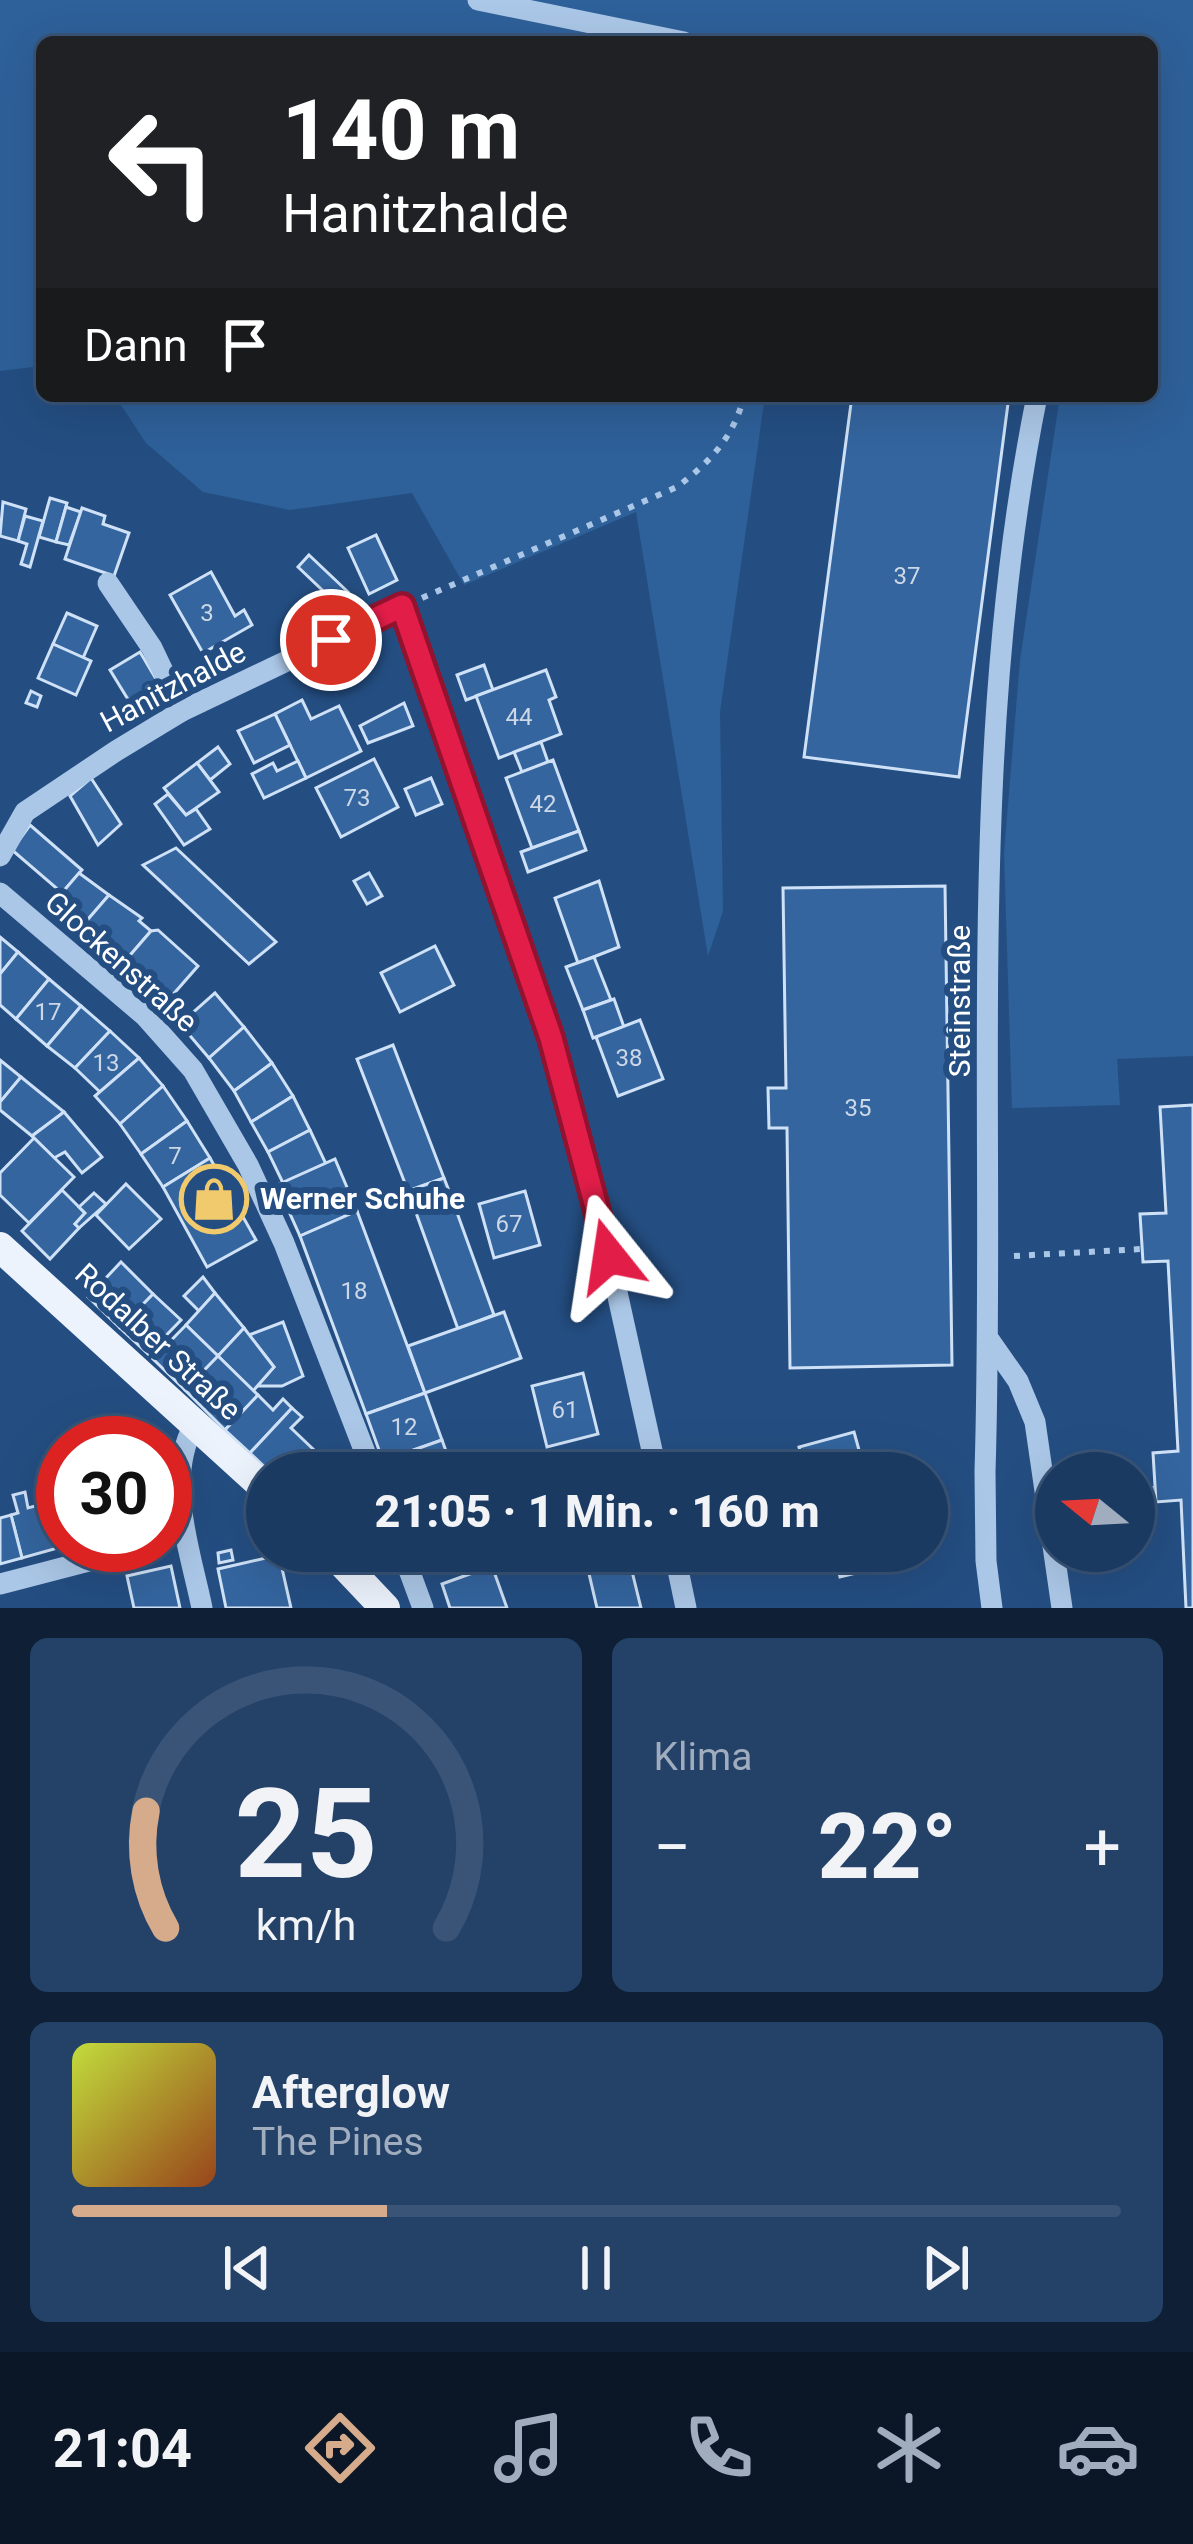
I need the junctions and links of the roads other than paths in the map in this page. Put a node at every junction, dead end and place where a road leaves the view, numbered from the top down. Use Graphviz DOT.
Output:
graph roads {
  1 [pos="478,0"];
  2 [pos="655,36"];
  3 [pos="1036,402"];
  4 [pos="108,583"];
  5 [pos="182,711"];
  6 [pos="0,856"];
  7 [pos="0,893"];
  8 [pos="0,1247"];
  9 [pos="989,1340"];
  10 [pos="194,1425"];
  11 [pos="192,1429"];
  12 [pos="365,1452"];
  13 [pos="652,1452"];
  14 [pos="246,1471"];
  15 [pos="46,1572"];
  16 [pos="189,1572"];
  17 [pos="351,1572"];
  18 [pos="410,1572"];
  19 [pos="678,1572"];
  20 [pos="0,1584"];
  21 [pos="202,1608"];
  22 [pos="385,1608"];
  23 [pos="423,1608"];
  24 [pos="686,1608"];
  25 [pos="992,1608"];
  26 [pos="1062,1608"];
  1 -- 2 [label="street"];
  3 -- 9 [label="street, Steinstraße"];
  4 -- 5 [label="street"];
  5 -- 6 [label="street, Hanitzhalde"];
  5 -- 13 [label="street, Hanitzhalde"];
  7 -- 12 [label="street, Glockenstraße"];
  8 -- 10 [label="main road, Rodalber Straße"];
  9 -- 25 [label="street, Steinstraße"];
  9 -- 26 [label="street"];
  10 -- 11 [label="street"];
  10 -- 14 [label="main road, Rodalber Straße"];
  15 -- 20 [label="street"];
  16 -- 21 [label="street"];
  17 -- 22 [label="main road"];
  18 -- 23 [label="street"];
  19 -- 24 [label="street"];
}
